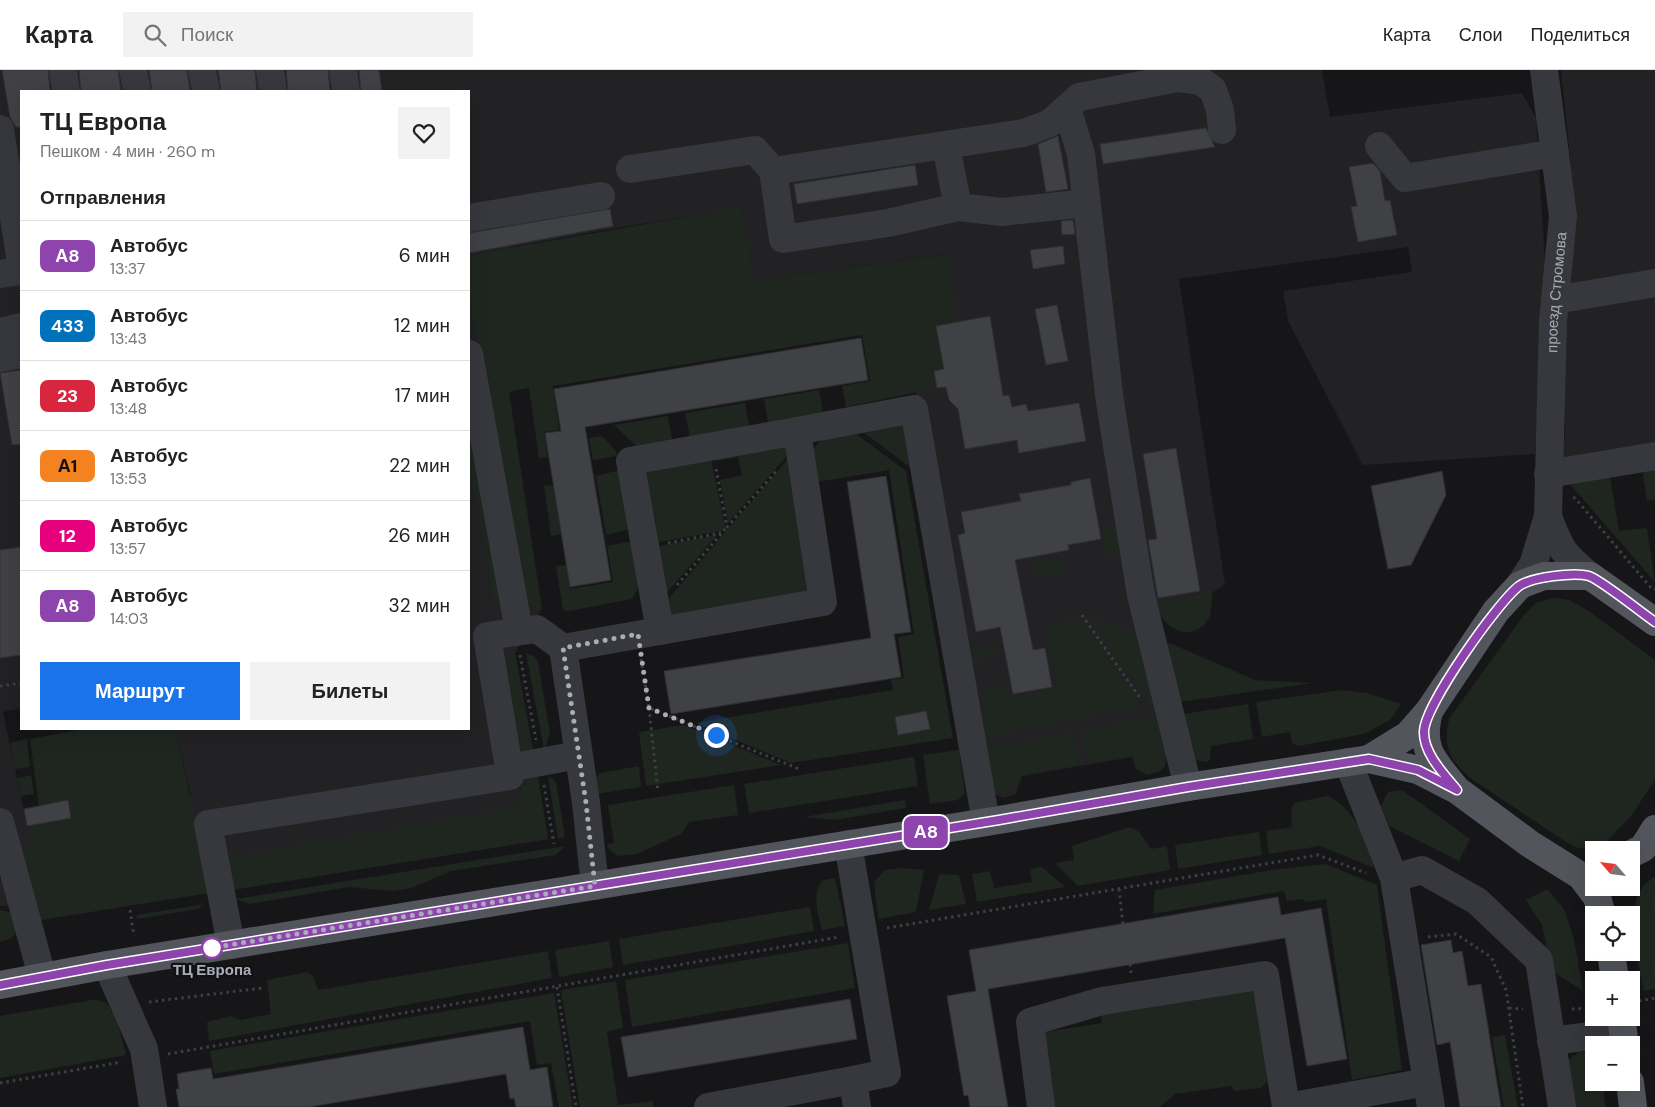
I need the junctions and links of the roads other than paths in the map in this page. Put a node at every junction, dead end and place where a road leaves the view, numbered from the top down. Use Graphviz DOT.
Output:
graph roads {
  1 [pos="63,70"];
  2 [pos="134,70"];
  3 [pos="202,70"];
  4 [pos="270,70"];
  5 [pos="343,70"];
  6 [pos="1544,70"];
  7 [pos="66,90"];
  8 [pos="137,90"];
  9 [pos="206,90"];
  10 [pos="273,90"];
  11 [pos="346,90"];
  12 [pos="1068,108"];
  13 [pos="0,129"];
  14 [pos="1222,130"];
  15 [pos="946,146"];
  16 [pos="1379,146"];
  17 [pos="1555,153"];
  18 [pos="630,169"];
  19 [pos="773,171"];
  20 [pos="601,196"];
  21 [pos="1086,203"];
  22 [pos="958,207"];
  23 [pos="470,218"];
  24 [pos="20,256"];
  25 [pos="20,271"];
  26 [pos="0,274"];
  27 [pos="1655,283"];
  28 [pos="1554,300"];
  29 [pos="20,327"];
  30 [pos="0,332"];
  31 [pos="20,354"];
  32 [pos="0,358"];
  33 [pos="470,360"];
  34 [pos="798,438"];
  35 [pos="1655,456"];
  36 [pos="1548,474"];
  37 [pos="1548,510"];
  38 [pos="1590,576"];
  39 [pos="1520,585"];
  40 [pos="1655,622"];
  41 [pos="651,625"];
  42 [pos="519,630"];
  43 [pos="563,648"];
  44 [pos="1429,711"];
  45 [pos="578,755"];
  46 [pos="1358,761"];
  47 [pos="509,768"];
  48 [pos="1188,787"];
  49 [pos="1457,790"];
  50 [pos="986,822"];
  51 [pos="1655,829"];
  52 [pos="1,831"];
  53 [pos="848,844"];
  54 [pos="1530,844"];
  55 [pos="1640,850"];
  56 [pos="1585,862"];
  57 [pos="1394,878"];
  58 [pos="595,886"];
  59 [pos="10,893"];
  60 [pos="1600,906"];
  61 [pos="231,944"];
  62 [pos="107,965"];
  63 [pos="42,976"];
  64 [pos="0,984"];
  65 [pos="1623,1031"];
  66 [pos="1551,1041"];
  67 [pos="853,1080"];
  68 [pos="1631,1091"];
  69 [pos="1429,1094"];
  70 [pos="153,1107"];
  71 [pos="708,1107"];
  72 [pos="857,1107"];
  73 [pos="1041,1107"];
  74 [pos="1286,1107"];
  75 [pos="1562,1107"];
  76 [pos="1633,1107"];
  1 -- 7 [label="street"];
  2 -- 8 [label="street"];
  3 -- 9 [label="street"];
  4 -- 10 [label="street"];
  5 -- 11 [label="street"];
  6 -- 17 [label="street, проезд Стромова"];
  12 -- 14 [label="street"];
  12 -- 15 [label="street"];
  12 -- 21 [label="street"];
  13 -- 24 [label="street"];
  15 -- 19 [label="street"];
  15 -- 22 [label="street"];
  16 -- 17 [label="street"];
  17 -- 28 [label="street, проезд Стромова"];
  18 -- 19 [label="street"];
  19 -- 22 [label="street"];
  20 -- 23 [label="street"];
  21 -- 22 [label="street"];
  21 -- 48 [label="street"];
  25 -- 26 [label="street"];
  27 -- 28 [label="street"];
  28 -- 36 [label="street, проезд Стромова"];
  29 -- 30 [label="street"];
  31 -- 32 [label="street"];
  33 -- 42 [label="street"];
  34 -- 41 [label="street"];
  34 -- 41 [label="street"];
  34 -- 50 [label="street"];
  35 -- 36 [label="street"];
  36 -- 37 [label="street, проезд Стромова"];
  37 -- 38 [label="street"];
  37 -- 39 [label="street"];
  38 -- 39 [label="main road"];
  38 -- 40 [label="main road"];
  39 -- 44 [label="main road"];
  41 -- 43 [label="street"];
  42 -- 43 [label="street"];
  42 -- 47 [label="street"];
  43 -- 45 [label="street"];
  44 -- 46 [label="main road"];
  44 -- 49 [label="main road"];
  45 -- 47 [label="street"];
  45 -- 58 [label="street"];
  46 -- 48 [label="main road"];
  46 -- 49 [label="main road"];
  46 -- 57 [label="street"];
  47 -- 61 [label="street"];
  48 -- 50 [label="main road"];
  49 -- 54 [label="main road"];
  50 -- 53 [label="main road"];
  51 -- 55 [label="main road"];
  52 -- 59 [label="street"];
  53 -- 58 [label="main road"];
  53 -- 67 [label="street"];
  54 -- 56 [label="main road"];
  54 -- 60 [label="main road"];
  57 -- 66 [label="street"];
  57 -- 69 [label="street"];
  58 -- 61 [label="main road"];
  59 -- 63 [label="street"];
  61 -- 62 [label="main road"];
  62 -- 63 [label="main road"];
  62 -- 70 [label="street"];
  63 -- 64 [label="main road"];
  65 -- 66 [label="street"];
  66 -- 75 [label="street"];
  67 -- 71 [label="street"];
  67 -- 72 [label="street"];
  68 -- 76 [label="main road"];
  69 -- 74 [label="street"];
  73 -- 74 [label="street"];
}
